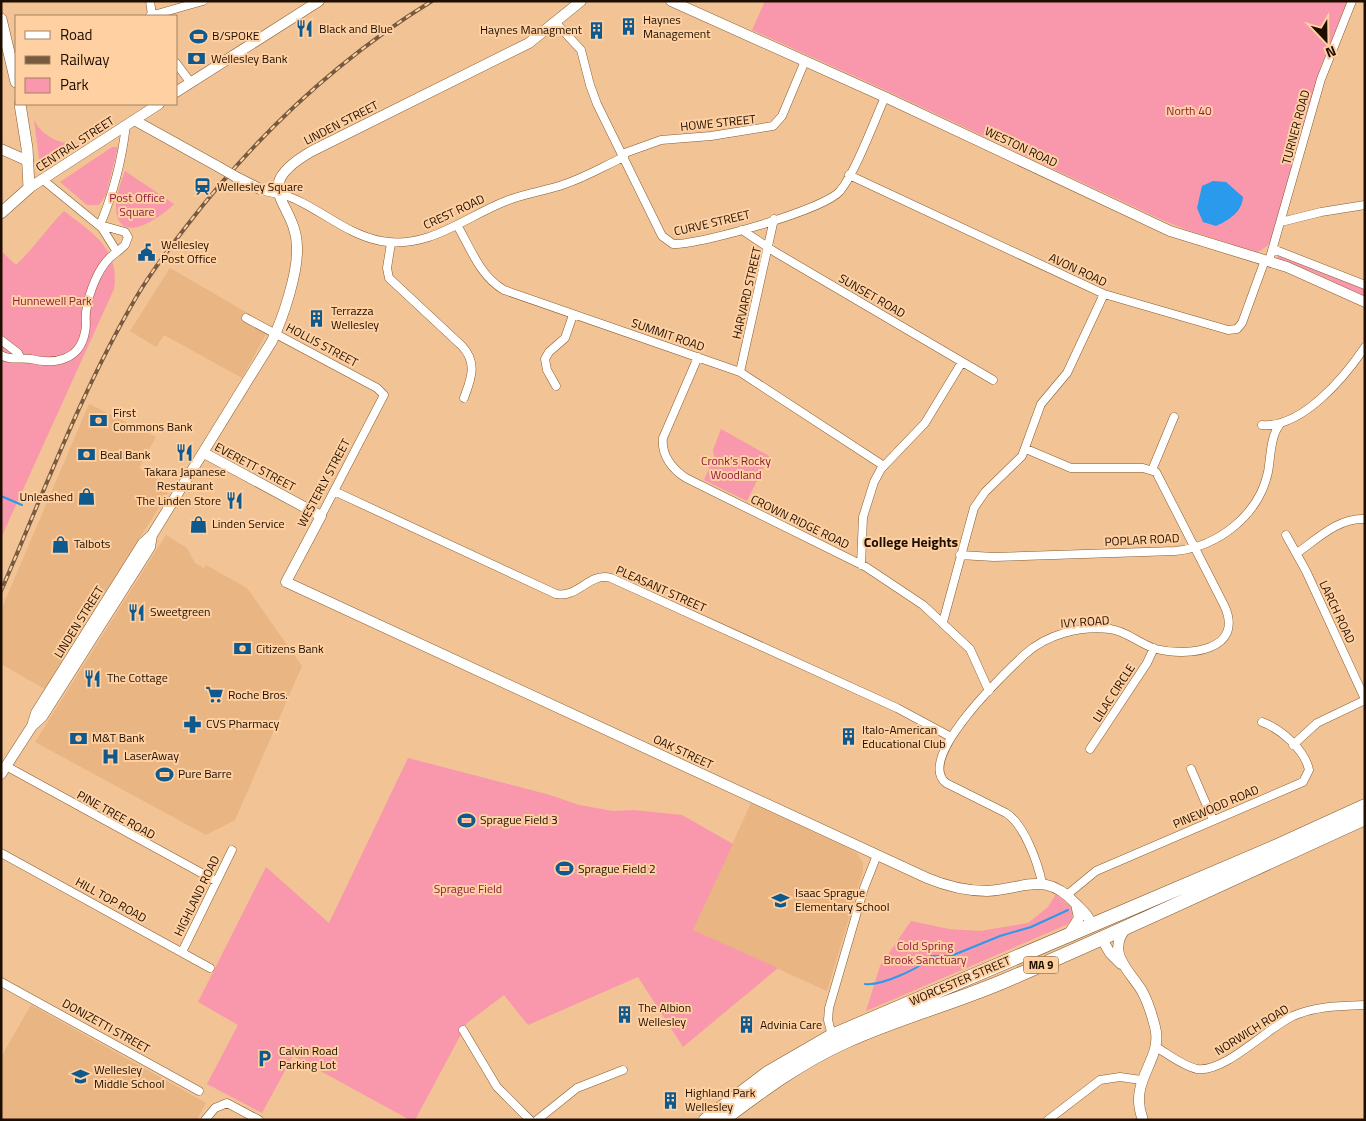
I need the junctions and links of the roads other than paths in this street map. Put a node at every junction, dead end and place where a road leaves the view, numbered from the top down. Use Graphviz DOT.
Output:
graph roads {
  1 [pos="150,1"];
  2 [pos="203,1"];
  3 [pos="319,1"];
  4 [pos="581,1"];
  5 [pos="671,1"];
  6 [pos="1352,1"];
  7 [pos="154,15"];
  8 [pos="1,19"];
  9 [pos="556,23"];
  10 [pos="805,61"];
  11 [pos="15,65"];
  12 [pos="178,66"];
  13 [pos="191,83"];
  14 [pos="178,91"];
  15 [pos="885,97"];
  16 [pos="20,105"];
  17 [pos="157,105"];
  18 [pos="130,123"];
  19 [pos="1,149"];
  20 [pos="623,156"];
  21 [pos="28,161"];
  22 [pos="849,174"];
  23 [pos="42,179"];
  24 [pos="29,188"];
  25 [pos="278,194"];
  26 [pos="1365,205"];
  27 [pos="1,213"];
  28 [pos="774,219"];
  29 [pos="1281,222"];
  30 [pos="100,225"];
  31 [pos="457,225"];
  32 [pos="742,230"];
  33 [pos="391,242"];
  34 [pos="768,248"];
  35 [pos="1273,249"];
  36 [pos="117,252"];
  37 [pos="1267,260"];
  38 [pos="1365,285"];
  39 [pos="1104,294"];
  40 [pos="1365,302"];
  41 [pos="573,315"];
  42 [pos="246,318"];
  43 [pos="276,333"];
  44 [pos="1,340"];
  45 [pos="1365,347"];
  46 [pos="1,354"];
  47 [pos="698,357"];
  48 [pos="20,358"];
  49 [pos="962,362"];
  50 [pos="740,372"];
  51 [pos="993,380"];
  52 [pos="556,386"];
  53 [pos="384,396"];
  54 [pos="464,398"];
  55 [pos="1174,417"];
  56 [pos="1280,424"];
  57 [pos="1262,425"];
  58 [pos="1026,449"];
  59 [pos="204,453"];
  60 [pos="884,466"];
  61 [pos="1152,470"];
  62 [pos="334,492"];
  63 [pos="321,516"];
  64 [pos="1365,519"];
  65 [pos="1286,535"];
  66 [pos="1195,547"];
  67 [pos="1297,553"];
  68 [pos="960,555"];
  69 [pos="861,565"];
  70 [pos="286,582"];
  71 [pos="943,622"];
  72 [pos="1154,648"];
  73 [pos="989,692"];
  74 [pos="1365,700"];
  75 [pos="1262,722"];
  76 [pos="951,737"];
  77 [pos="1293,745"];
  78 [pos="1090,749"];
  79 [pos="1191,769"];
  80 [pos="4,770"];
  81 [pos="1365,806"];
  82 [pos="1365,818"];
  83 [pos="1213,820"];
  84 [pos="232,850"];
  85 [pos="1,853"];
  86 [pos="877,855"];
  87 [pos="216,882"];
  88 [pos="1042,883"];
  89 [pos="1068,894"];
  90 [pos="1076,903"];
  91 [pos="1129,909"];
  92 [pos="1092,925"];
  93 [pos="1128,926"];
  94 [pos="1065,937"];
  95 [pos="1102,938"];
  96 [pos="182,952"];
  97 [pos="1068,954"];
  98 [pos="210,968"];
  99 [pos="1126,968"];
  100 [pos="1,982"];
  101 [pos="1365,1005"];
  102 [pos="464,1030"];
  103 [pos="832,1036"];
  104 [pos="1156,1048"];
  105 [pos="623,1070"];
  106 [pos="1141,1080"];
  107 [pos="199,1091"];
  108 [pos="205,1120"];
  109 [pos="259,1120"];
  110 [pos="530,1120"];
  111 [pos="537,1120"];
  112 [pos="706,1120"];
  113 [pos="722,1120"];
  114 [pos="1048,1120"];
  115 [pos="1142,1120"];
  1 -- 7 [label="street"];
  2 -- 7 [label="street"];
  3 -- 13 [label="street"];
  4 -- 9 [label="street, LINDEN STREET"];
  5 -- 10 [label="street, WESTON ROAD"];
  6 -- 29 [label="street, TURNER ROAD"];
  8 -- 11 [label="main road"];
  9 -- 20 [label="street, CURVE STREET"];
  9 -- 25 [label="street, LINDEN STREET"];
  10 -- 15 [label="street, WESTON ROAD"];
  10 -- 20 [label="street, HOWE STREET"];
  12 -- 13 [label="street"];
  13 -- 14 [label="street"];
  15 -- 22 [label="street, CURVE STREET"];
  15 -- 37 [label="street, WESTON ROAD"];
  16 -- 21 [label="main road"];
  17 -- 18 [label="street, CENTRAL STREET"];
  18 -- 23 [label="street, CENTRAL STREET"];
  18 -- 25 [label="street, CREST ROAD, bridge"];
  18 -- 30 [label="street"];
  19 -- 21 [label="street"];
  20 -- 31 [label="street, CREST ROAD"];
  20 -- 32 [label="street, CURVE STREET"];
  21 -- 24 [label="main road"];
  22 -- 28 [label="street, CURVE STREET"];
  22 -- 39 [label="street, AVON ROAD"];
  23 -- 24 [label="street, CENTRAL STREET"];
  23 -- 30 [label="street"];
  24 -- 27 [label="main road"];
  25 -- 33 [label="street, CREST ROAD"];
  25 -- 43 [label="street, LINDEN STREET"];
  26 -- 29 [label="street"];
  28 -- 32 [label="street, CURVE STREET"];
  28 -- 34 [label="street, HARVARD STREET"];
  29 -- 35 [label="street, TURNER ROAD"];
  30 -- 36 [label="street"];
  30 -- 36 [label="street"];
  31 -- 33 [label="street, CREST ROAD"];
  31 -- 41 [label="street, SUMMIT ROAD"];
  32 -- 34 [label="street, SUNSET ROAD"];
  33 -- 54 [label="street"];
  34 -- 49 [label="street, SUNSET ROAD"];
  34 -- 50 [label="street, HARVARD STREET"];
  35 -- 37 [label="street, TURNER ROAD"];
  35 -- 38 [label="street"];
  36 -- 48 [label="street"];
  37 -- 39 [label="street, AVON ROAD"];
  37 -- 40 [label="street, WESTON ROAD"];
  39 -- 58 [label="street"];
  41 -- 47 [label="street, SUMMIT ROAD"];
  41 -- 52 [label="street"];
  42 -- 43 [label="street, HOLLIS STREET"];
  43 -- 53 [label="street, HOLLIS STREET"];
  43 -- 59 [label="street, LINDEN STREET"];
  44 -- 48 [label="street"];
  45 -- 56 [label="street"];
  46 -- 48 [label="street"];
  47 -- 50 [label="street, SUMMIT ROAD"];
  47 -- 69 [label="street, CROWN RIDGE ROAD"];
  49 -- 51 [label="street, SUNSET ROAD"];
  49 -- 60 [label="street"];
  50 -- 60 [label="street, SUMMIT ROAD"];
  53 -- 62 [label="street, WESTERLY STREET"];
  55 -- 61 [label="street"];
  56 -- 57 [label="street"];
  56 -- 66 [label="street, POPLAR ROAD"];
  58 -- 61 [label="street"];
  58 -- 68 [label="street"];
  59 -- 63 [label="street, EVERETT STREET"];
  59 -- 80 [label="street, LINDEN STREET"];
  60 -- 69 [label="street"];
  61 -- 66 [label="street, IVY ROAD"];
  62 -- 63 [label="street, WESTERLY STREET"];
  62 -- 76 [label="street, PLEASANT STREET"];
  63 -- 70 [label="street, WESTERLY STREET"];
  64 -- 67 [label="street"];
  65 -- 67 [label="street, LARCH ROAD"];
  66 -- 68 [label="street, POPLAR ROAD"];
  66 -- 72 [label="street, IVY ROAD"];
  67 -- 74 [label="street, LARCH ROAD"];
  68 -- 71 [label="street"];
  69 -- 71 [label="street, CROWN RIDGE ROAD"];
  70 -- 86 [label="street, OAK STREET"];
  71 -- 73 [label="street, CROWN RIDGE ROAD"];
  72 -- 73 [label="street, IVY ROAD"];
  72 -- 78 [label="street, LILAC CIRCLE"];
  73 -- 76 [label="street, IVY ROAD"];
  74 -- 77 [label="street"];
  75 -- 77 [label="street, PINEWOOD ROAD"];
  76 -- 88 [label="street, IVY ROAD"];
  77 -- 83 [label="street, PINEWOOD ROAD"];
  79 -- 83 [label="street"];
  80 -- 87 [label="street, PINE TREE ROAD"];
  81 -- 91 [label="highway, WORCESTER STREET / MA 9"];
  82 -- 93 [label="highway, WORCESTER STREET / MA 9"];
  83 -- 89 [label="street, PINEWOOD ROAD"];
  84 -- 87 [label="street, HIGHLAND ROAD"];
  85 -- 96 [label="street, HILL TOP ROAD"];
  86 -- 88 [label="street, OAK STREET"];
  86 -- 103 [label="street"];
  87 -- 96 [label="street, HIGHLAND ROAD"];
  88 -- 89 [label="street, OAK STREET"];
  89 -- 90 [label="street, OAK STREET"];
  90 -- 92 [label="street, OAK STREET"];
  90 -- 94 [label="street"];
  91 -- 92 [label="highway, WORCESTER STREET / MA 9"];
  91 -- 95 [label="highway"];
  92 -- 94 [label="highway, WORCESTER STREET / MA 9"];
  92 -- 97 [label="highway"];
  93 -- 95 [label="highway, WORCESTER STREET / MA 9"];
  93 -- 99 [label="street"];
  94 -- 103 [label="highway, WORCESTER STREET / MA 9"];
  95 -- 97 [label="highway, WORCESTER STREET / MA 9"];
  95 -- 99 [label="street"];
  96 -- 98 [label="street, HILL TOP ROAD"];
  97 -- 113 [label="highway, WORCESTER STREET / MA 9"];
  99 -- 104 [label="street"];
  100 -- 107 [label="street, DONIZETTI STREET"];
  101 -- 104 [label="street, NORWICH ROAD"];
  102 -- 110 [label="street"];
  103 -- 112 [label="highway, WORCESTER STREET / MA 9"];
  104 -- 106 [label="street"];
  105 -- 111 [label="street"];
  106 -- 114 [label="street"];
  106 -- 115 [label="street"];
  108 -- 109 [label="street"];
}
